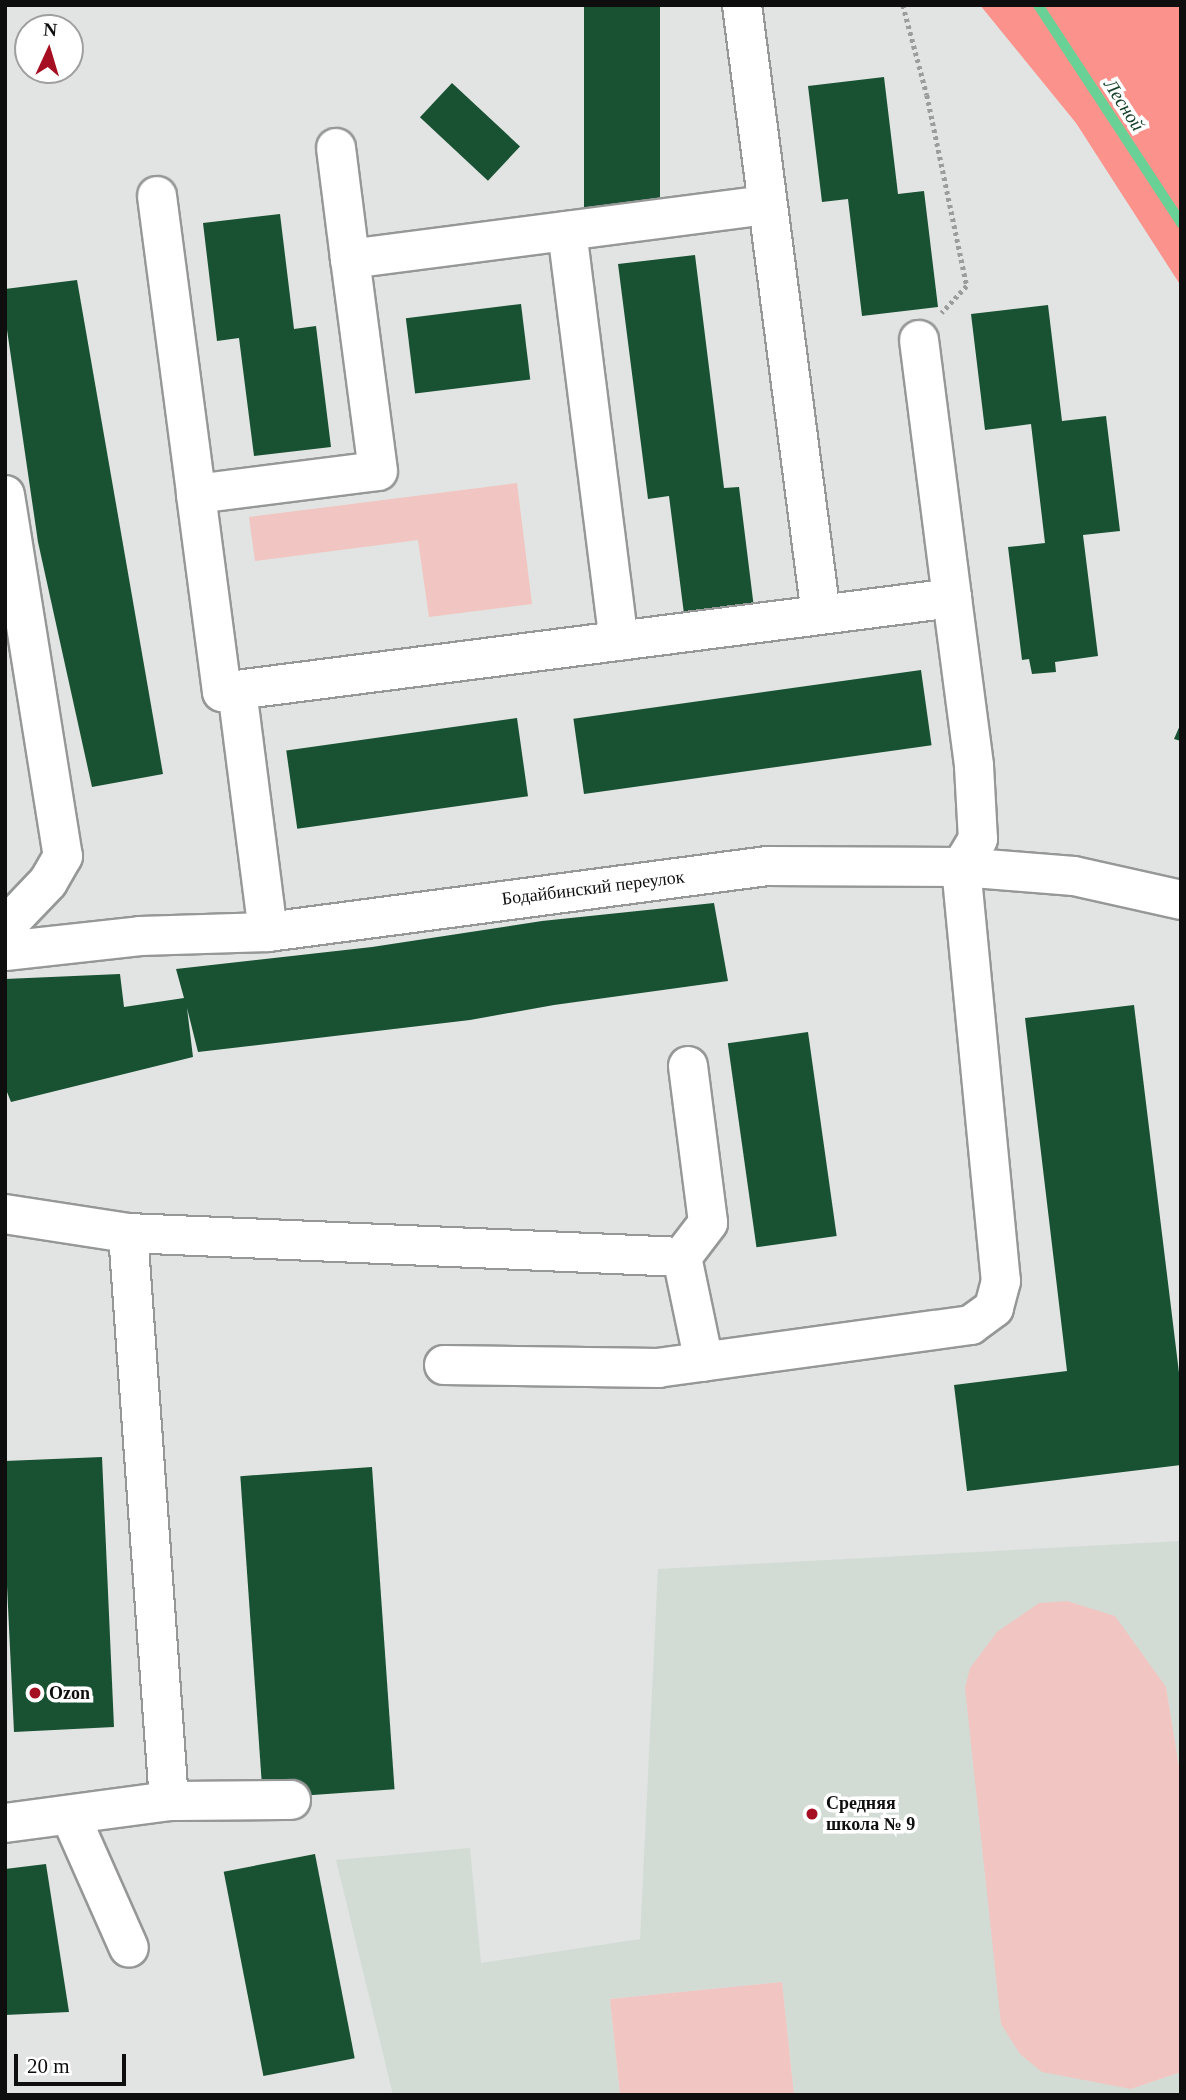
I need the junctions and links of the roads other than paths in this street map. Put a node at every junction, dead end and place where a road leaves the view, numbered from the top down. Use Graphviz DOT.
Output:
graph roads {
  1 [pos="742,5"];
  2 [pos="336,148"];
  3 [pos="158,196"];
  4 [pos="768,205"];
  5 [pos="567,231"];
  6 [pos="350,259"];
  7 [pos="919,340"];
  8 [pos="196,494"];
  9 [pos="5,495"];
  10 [pos="952,598"];
  11 [pos="821,615"];
  12 [pos="619,641"];
  13 [pos="19,673"];
  14 [pos="236,690"];
  15 [pos="961,867"];
  16 [pos="1181,900"];
  17 [pos="5,927"];
  18 [pos="268,932"];
  19 [pos="5,951"];
  20 [pos="688,1066"];
  21 [pos="6,1212"];
  22 [pos="128,1233"];
  23 [pos="682,1257"];
  24 [pos="704,1362"];
  25 [pos="444,1365"];
  26 [pos="291,1800"];
  27 [pos="169,1801"];
  28 [pos="69,1815"];
  29 [pos="5,1822"];
  30 [pos="129,1948"];
  1 -- 4 [label="street"];
  2 -- 6 [label="street"];
  3 -- 8 [label="street"];
  4 -- 5 [label="street"];
  4 -- 11 [label="street"];
  5 -- 6 [label="street"];
  5 -- 12 [label="street"];
  6 -- 8 [label="street"];
  7 -- 10 [label="street"];
  8 -- 14 [label="street"];
  9 -- 13 [label="street"];
  10 -- 11 [label="street"];
  10 -- 15 [label="street"];
  11 -- 12 [label="street"];
  12 -- 14 [label="street"];
  13 -- 17 [label="street"];
  14 -- 18 [label="street"];
  15 -- 16 [label="street, Бодайбинский переулок"];
  15 -- 18 [label="street, Бодайбинский переулок"];
  15 -- 24 [label="street"];
  18 -- 19 [label="street, Бодайбинский переулок"];
  20 -- 23 [label="street"];
  21 -- 22 [label="street"];
  22 -- 23 [label="street"];
  22 -- 27 [label="street"];
  23 -- 24 [label="street"];
  24 -- 25 [label="street"];
  26 -- 27 [label="street"];
  27 -- 28 [label="street"];
  28 -- 29 [label="street"];
  28 -- 30 [label="street"];
}
